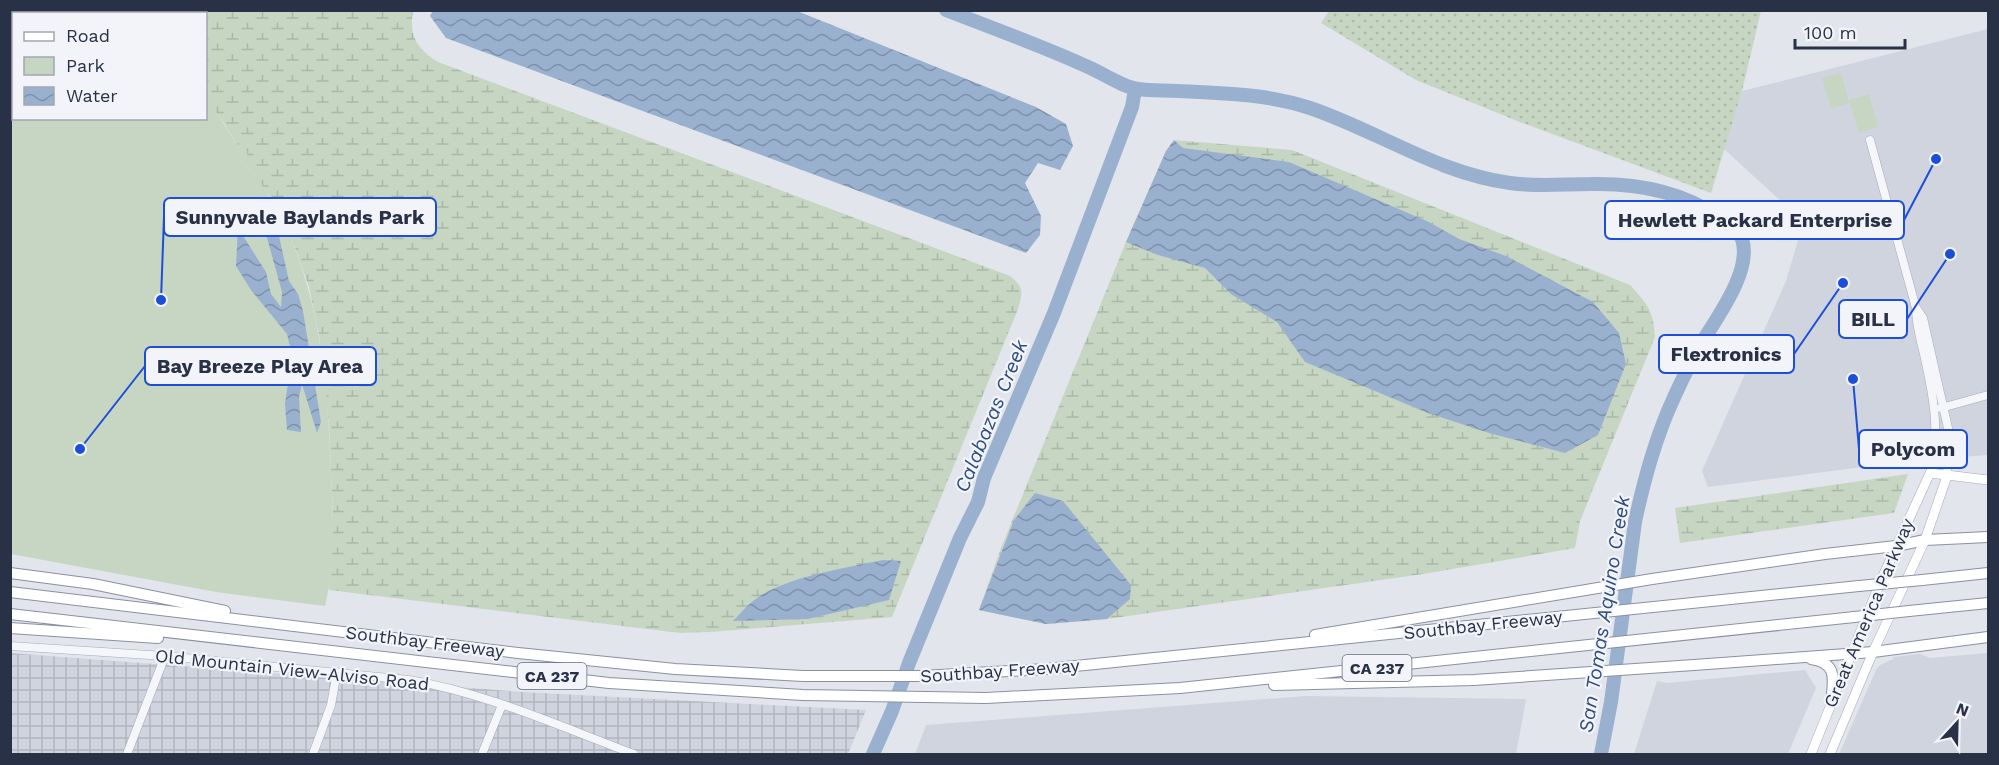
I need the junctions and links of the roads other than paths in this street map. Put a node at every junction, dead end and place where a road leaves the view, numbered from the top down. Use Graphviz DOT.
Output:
graph roads {
  1 [pos="1870,140"];
  2 [pos="1916,308"];
  3 [pos="1989,395"];
  4 [pos="1944,407"];
  5 [pos="1934,410"];
  6 [pos="1930,473"];
  7 [pos="1947,476"];
  8 [pos="1989,480"];
  9 [pos="1989,537"];
  10 [pos="1925,540"];
  11 [pos="1896,546"];
  12 [pos="10,572"];
  13 [pos="1989,573"];
  14 [pos="10,592"];
  15 [pos="1989,603"];
  16 [pos="10,614"];
  17 [pos="308,627"];
  18 [pos="10,628"];
  19 [pos="1989,637"];
  20 [pos="233,640"];
  21 [pos="10,646"];
  22 [pos="1241,649"];
  23 [pos="1873,652"];
  24 [pos="1852,654"];
  25 [pos="165,656"];
  26 [pos="1798,657"];
  27 [pos="337,672"];
  28 [pos="1180,688"];
  29 [pos="1832,703"];
  30 [pos="502,705"];
  31 [pos="127,754"];
  32 [pos="313,754"];
  33 [pos="482,754"];
  34 [pos="634,754"];
  35 [pos="1811,754"];
  36 [pos="1830,754"];
  1 -- 2 [label="street"];
  2 -- 4 [label="street"];
  2 -- 5 [label="street"];
  3 -- 4 [label="street"];
  4 -- 5 [label="street"];
  4 -- 7 [label="street"];
  5 -- 6 [label="street"];
  6 -- 7 [label="main road"];
  6 -- 11 [label="main road, Great America Parkway"];
  7 -- 8 [label="main road"];
  7 -- 10 [label="main road, Great America Parkway"];
  9 -- 10 [label="highway"];
  10 -- 11 [label="highway"];
  10 -- 23 [label="main road, Great America Parkway"];
  11 -- 22 [label="highway"];
  11 -- 24 [label="main road, Great America Parkway"];
  12 -- 17 [label="highway"];
  13 -- 22 [label="highway, Southbay Freeway / CA 237, bridge"];
  14 -- 17 [label="highway, Southbay Freeway / CA 237"];
  15 -- 28 [label="highway, Southbay Freeway / CA 237, bridge"];
  16 -- 20 [label="highway, Southbay Freeway / CA 237"];
  17 -- 22 [label="highway, Southbay Freeway / CA 237"];
  18 -- 20 [label="highway"];
  19 -- 23 [label="highway"];
  20 -- 28 [label="highway, Southbay Freeway / CA 237"];
  21 -- 25 [label="street, Old Mountain View-Alviso Road"];
  23 -- 24 [label="highway"];
  23 -- 36 [label="main road, Great America Parkway"];
  24 -- 26 [label="highway"];
  24 -- 29 [label="main road, Great America Parkway"];
  25 -- 27 [label="street, Old Mountain View-Alviso Road"];
  25 -- 31 [label="street"];
  26 -- 28 [label="highway"];
  26 -- 29 [label="highway"];
  27 -- 30 [label="street, Old Mountain View-Alviso Road"];
  27 -- 32 [label="street"];
  29 -- 35 [label="main road, Great America Parkway"];
  30 -- 33 [label="street"];
  30 -- 34 [label="street, Old Mountain View-Alviso Road"];
}
